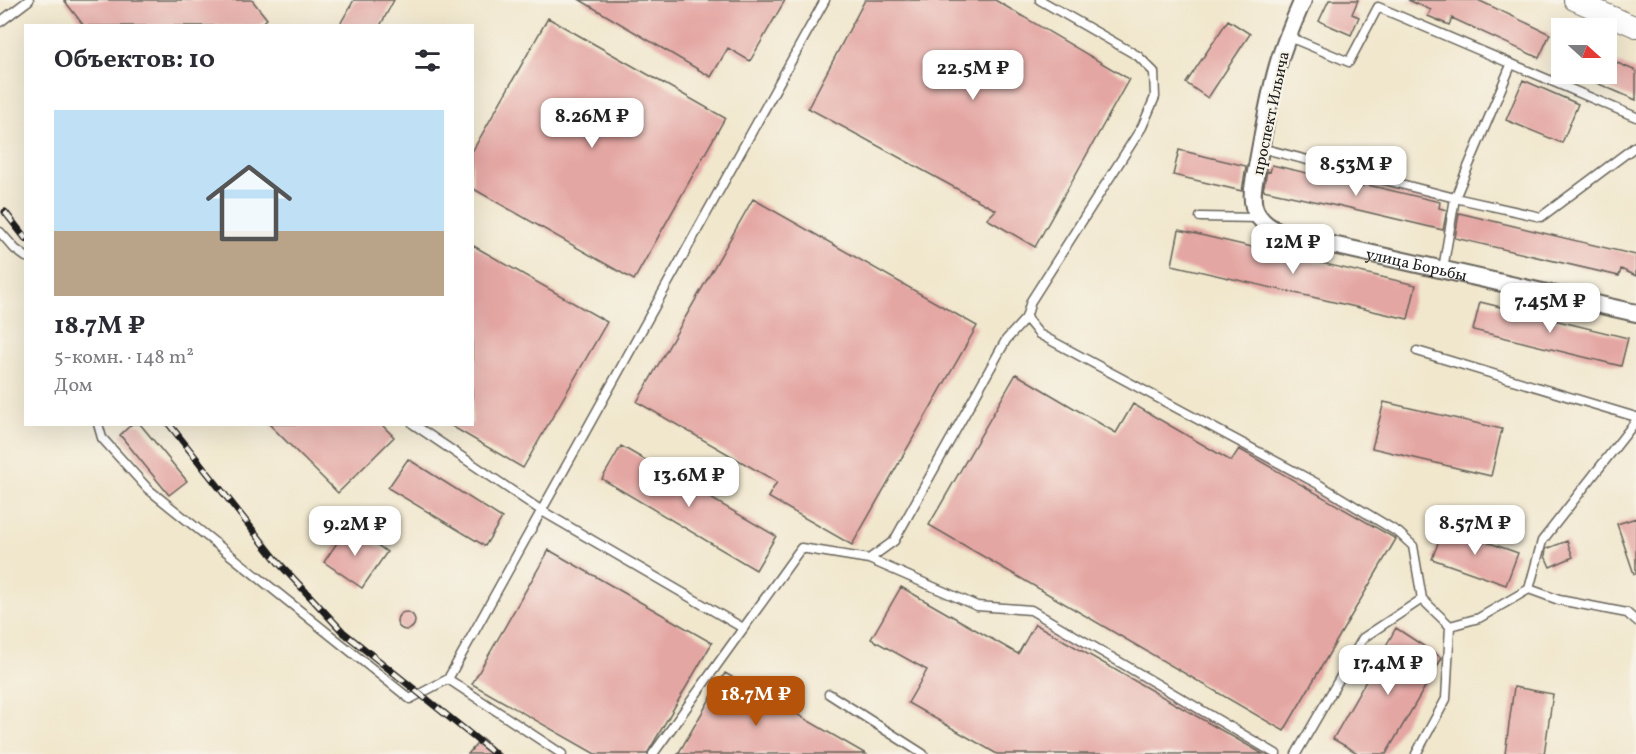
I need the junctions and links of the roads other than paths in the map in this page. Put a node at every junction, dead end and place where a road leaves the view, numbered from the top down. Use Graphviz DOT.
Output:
graph roads {
  1 [pos="29,0"];
  2 [pos="825,0"];
  3 [pos="1040,0"];
  4 [pos="1303,0"];
  5 [pos="1574,0"];
  6 [pos="0,22"];
  7 [pos="1636,27"];
  8 [pos="1287,36"];
  9 [pos="1511,65"];
  10 [pos="1636,117"];
  11 [pos="1636,146"];
  12 [pos="1261,148"];
  13 [pos="1455,198"];
  14 [pos="1200,217"];
  15 [pos="1260,218"];
  16 [pos="0,232"];
  17 [pos="24,256"];
  18 [pos="1443,269"];
  19 [pos="1636,313"];
  20 [pos="1026,318"];
  21 [pos="1417,351"];
  22 [pos="1636,418"];
  23 [pos="99,426"];
  24 [pos="416,426"];
  25 [pos="542,511"];
  26 [pos="869,559"];
  27 [pos="1529,589"];
  28 [pos="1422,599"];
  29 [pos="1636,621"];
  30 [pos="1450,626"];
  31 [pos="743,628"];
  32 [pos="448,680"];
  33 [pos="829,694"];
  34 [pos="562,754"];
  35 [pos="653,754"];
  36 [pos="923,754"];
  37 [pos="1276,754"];
  38 [pos="1296,754"];
  39 [pos="1416,754"];
  1 -- 6 [label="lane"];
  2 -- 25 [label="lane"];
  3 -- 20 [label="lane"];
  4 -- 8 [label="street, проспект Ильича"];
  5 -- 7 [label="street"];
  8 -- 9 [label="lane"];
  8 -- 12 [label="street, проспект Ильича"];
  9 -- 10 [label="lane"];
  9 -- 13 [label="lane"];
  11 -- 13 [label="lane"];
  12 -- 13 [label="lane"];
  12 -- 15 [label="street, проспект Ильича"];
  13 -- 18 [label="lane"];
  14 -- 15 [label="lane"];
  15 -- 18 [label="street, улица Борьбы"];
  16 -- 17 [label="lane"];
  18 -- 19 [label="street, улица Борьбы"];
  20 -- 26 [label="lane"];
  20 -- 28 [label="lane"];
  21 -- 22 [label="lane"];
  22 -- 27 [label="lane"];
  23 -- 32 [label="lane"];
  24 -- 25 [label="lane"];
  25 -- 31 [label="lane"];
  25 -- 32 [label="lane"];
  26 -- 31 [label="lane"];
  26 -- 37 [label="lane"];
  27 -- 29 [label="lane"];
  27 -- 30 [label="lane"];
  28 -- 30 [label="lane"];
  28 -- 38 [label="lane"];
  30 -- 39 [label="lane"];
  31 -- 35 [label="lane"];
  32 -- 34 [label="lane"];
  33 -- 36 [label="lane"];
}
